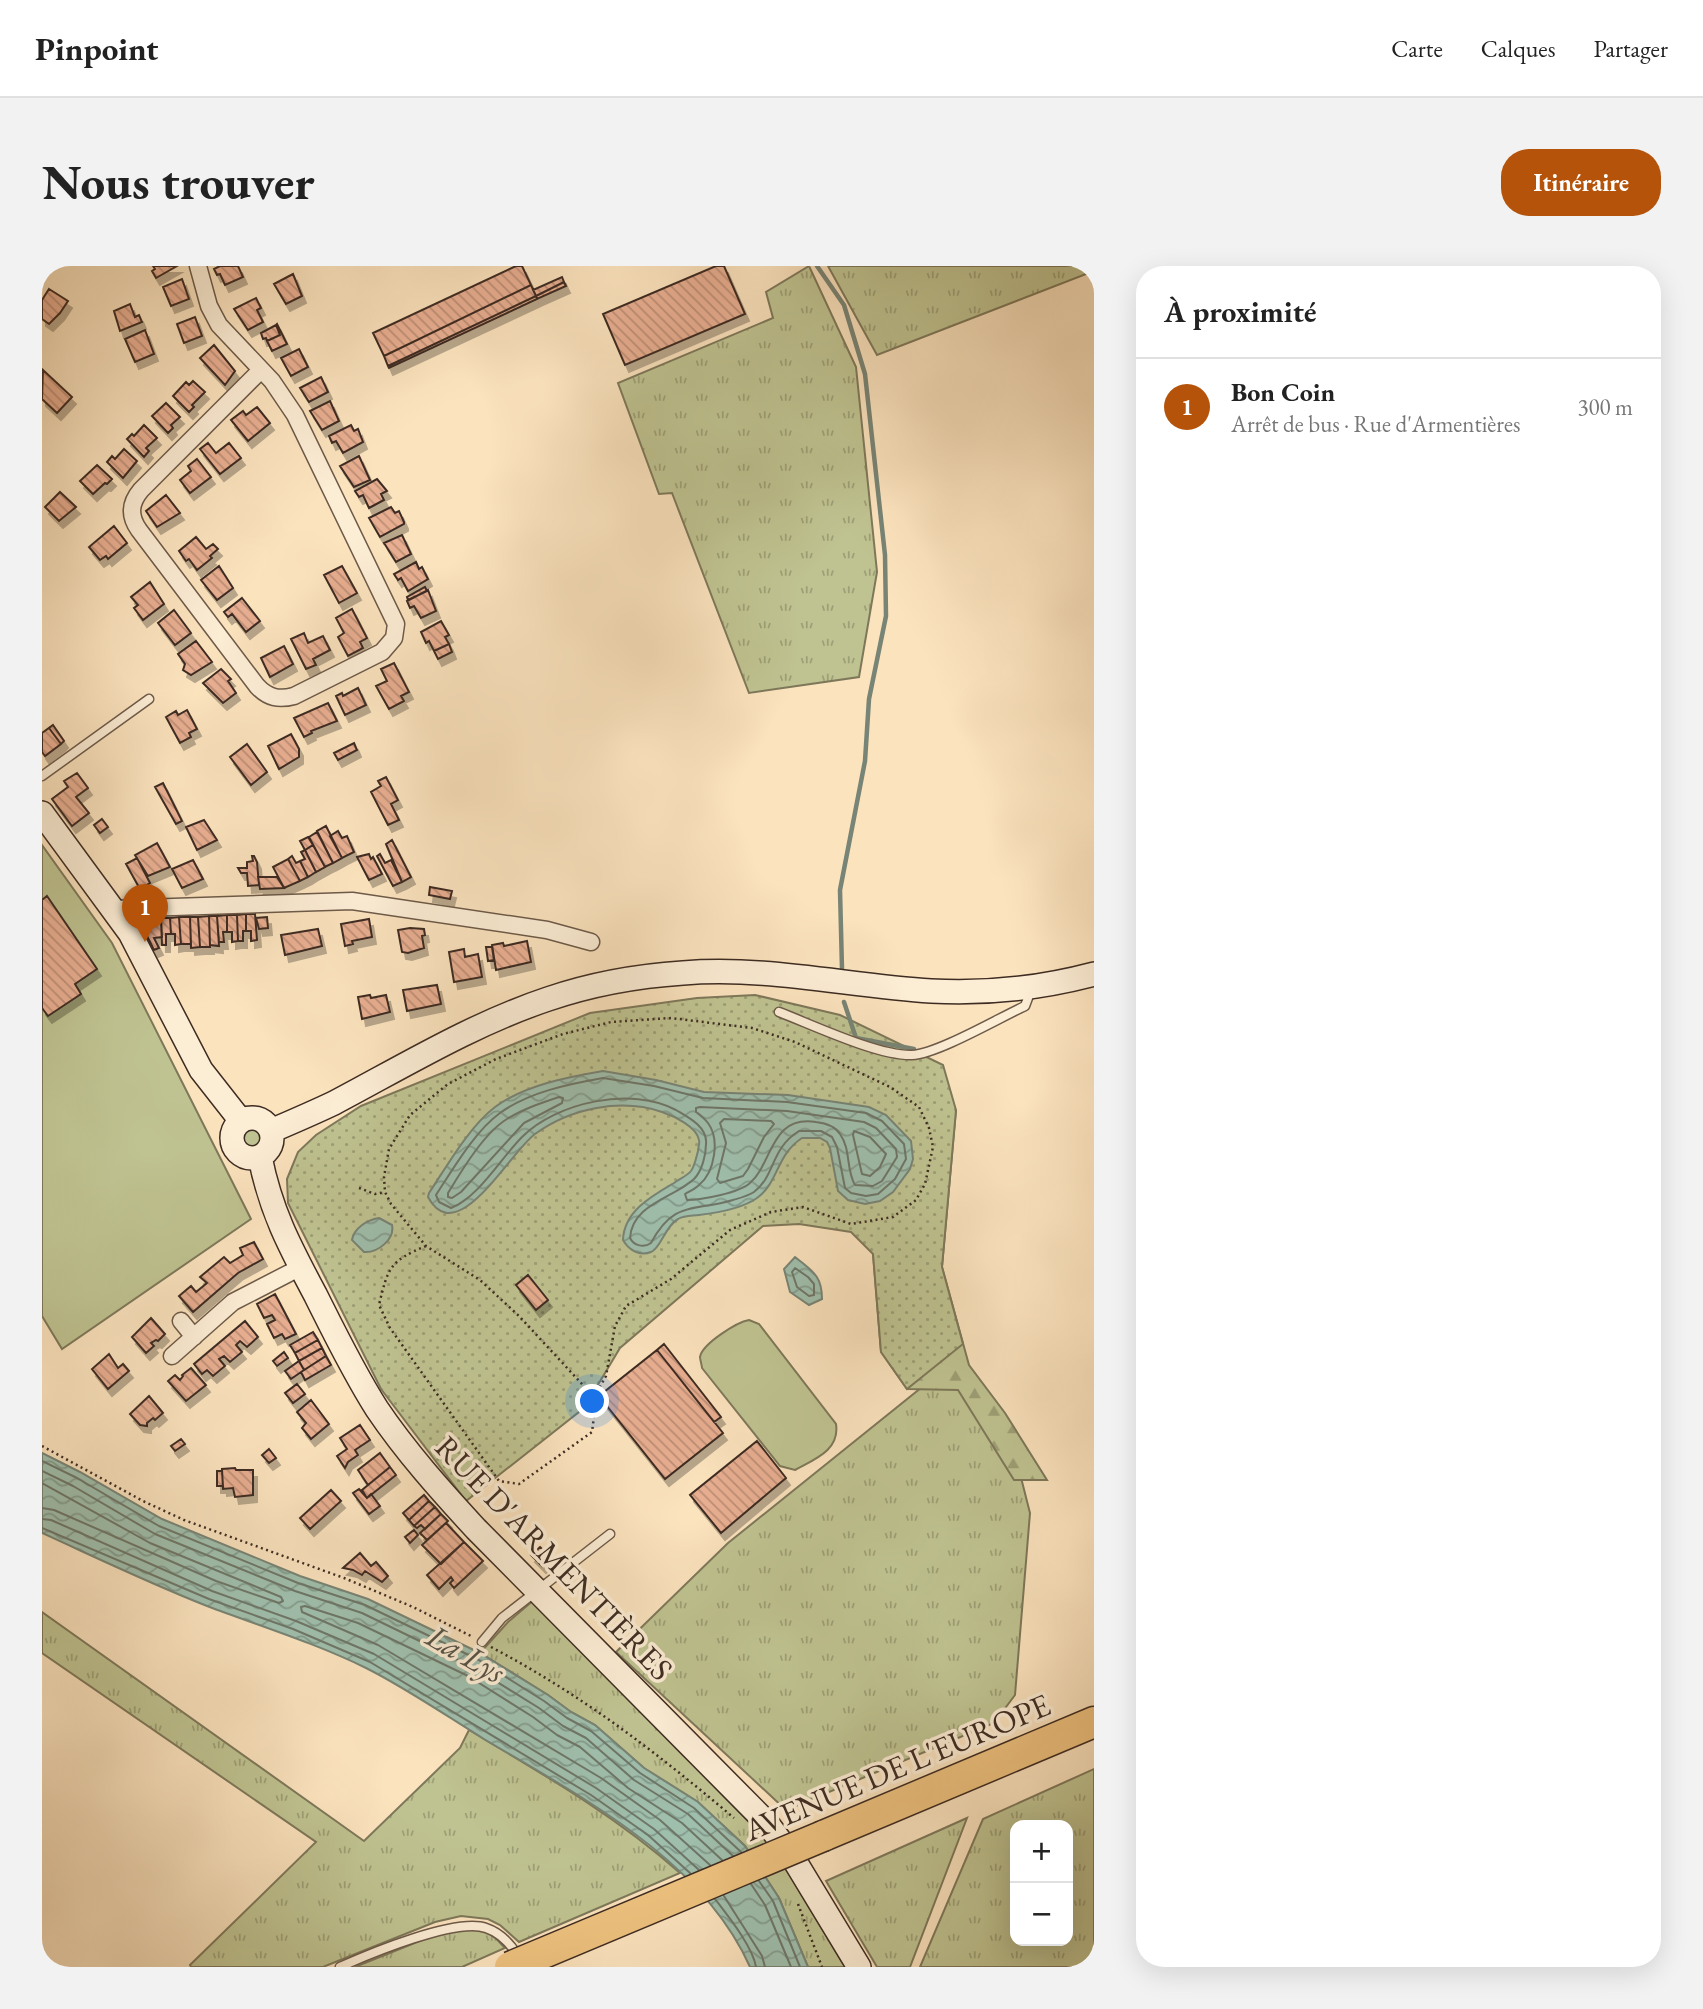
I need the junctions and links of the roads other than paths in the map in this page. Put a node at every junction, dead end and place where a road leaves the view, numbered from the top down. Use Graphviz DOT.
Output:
graph roads {
  1 [pos="198,266"];
  2 [pos="261,370"];
  3 [pos="149,698"];
  4 [pos="42,776"];
  5 [pos="42,813"];
  6 [pos="113,909"];
  7 [pos="591,942"];
  8 [pos="1094,974"];
  9 [pos="1032,986"];
  10 [pos="779,1012"];
  11 [pos="240,1121"];
  12 [pos="271,1131"];
  13 [pos="260,1157"];
  14 [pos="301,1267"];
  15 [pos="181,1321"];
  16 [pos="194,1337"];
  17 [pos="172,1356"];
  18 [pos="610,1534"];
  19 [pos="536,1590"];
  20 [pos="482,1642"];
  21 [pos="1094,1722"];
  22 [pos="340,1967"];
  23 [pos="510,1967"];
  24 [pos="526,1967"];
  25 [pos="859,1967"];
  1 -- 2 [label="street"];
  2 -- 2 [label="street"];
  3 -- 4 [label="lane"];
  5 -- 6 [label="main road"];
  6 -- 7 [label="street"];
  6 -- 11 [label="main road"];
  8 -- 9 [label="main road"];
  9 -- 10 [label="lane"];
  9 -- 12 [label="main road"];
  11 -- 12 [label="main road"];
  11 -- 13 [label="main road"];
  12 -- 13 [label="main road"];
  13 -- 14 [label="main road, RUE D'ARMENTIÈRES"];
  14 -- 16 [label="street"];
  14 -- 19 [label="main road, RUE D'ARMENTIÈRES"];
  15 -- 16 [label="street"];
  16 -- 17 [label="street"];
  18 -- 19 [label="lane"];
  19 -- 20 [label="lane"];
  19 -- 25 [label="main road, RUE D'ARMENTIÈRES"];
  21 -- 23 [label="highway, AVENUE DE L'EUROPE, bridge"];
  22 -- 24 [label="lane"];
}
